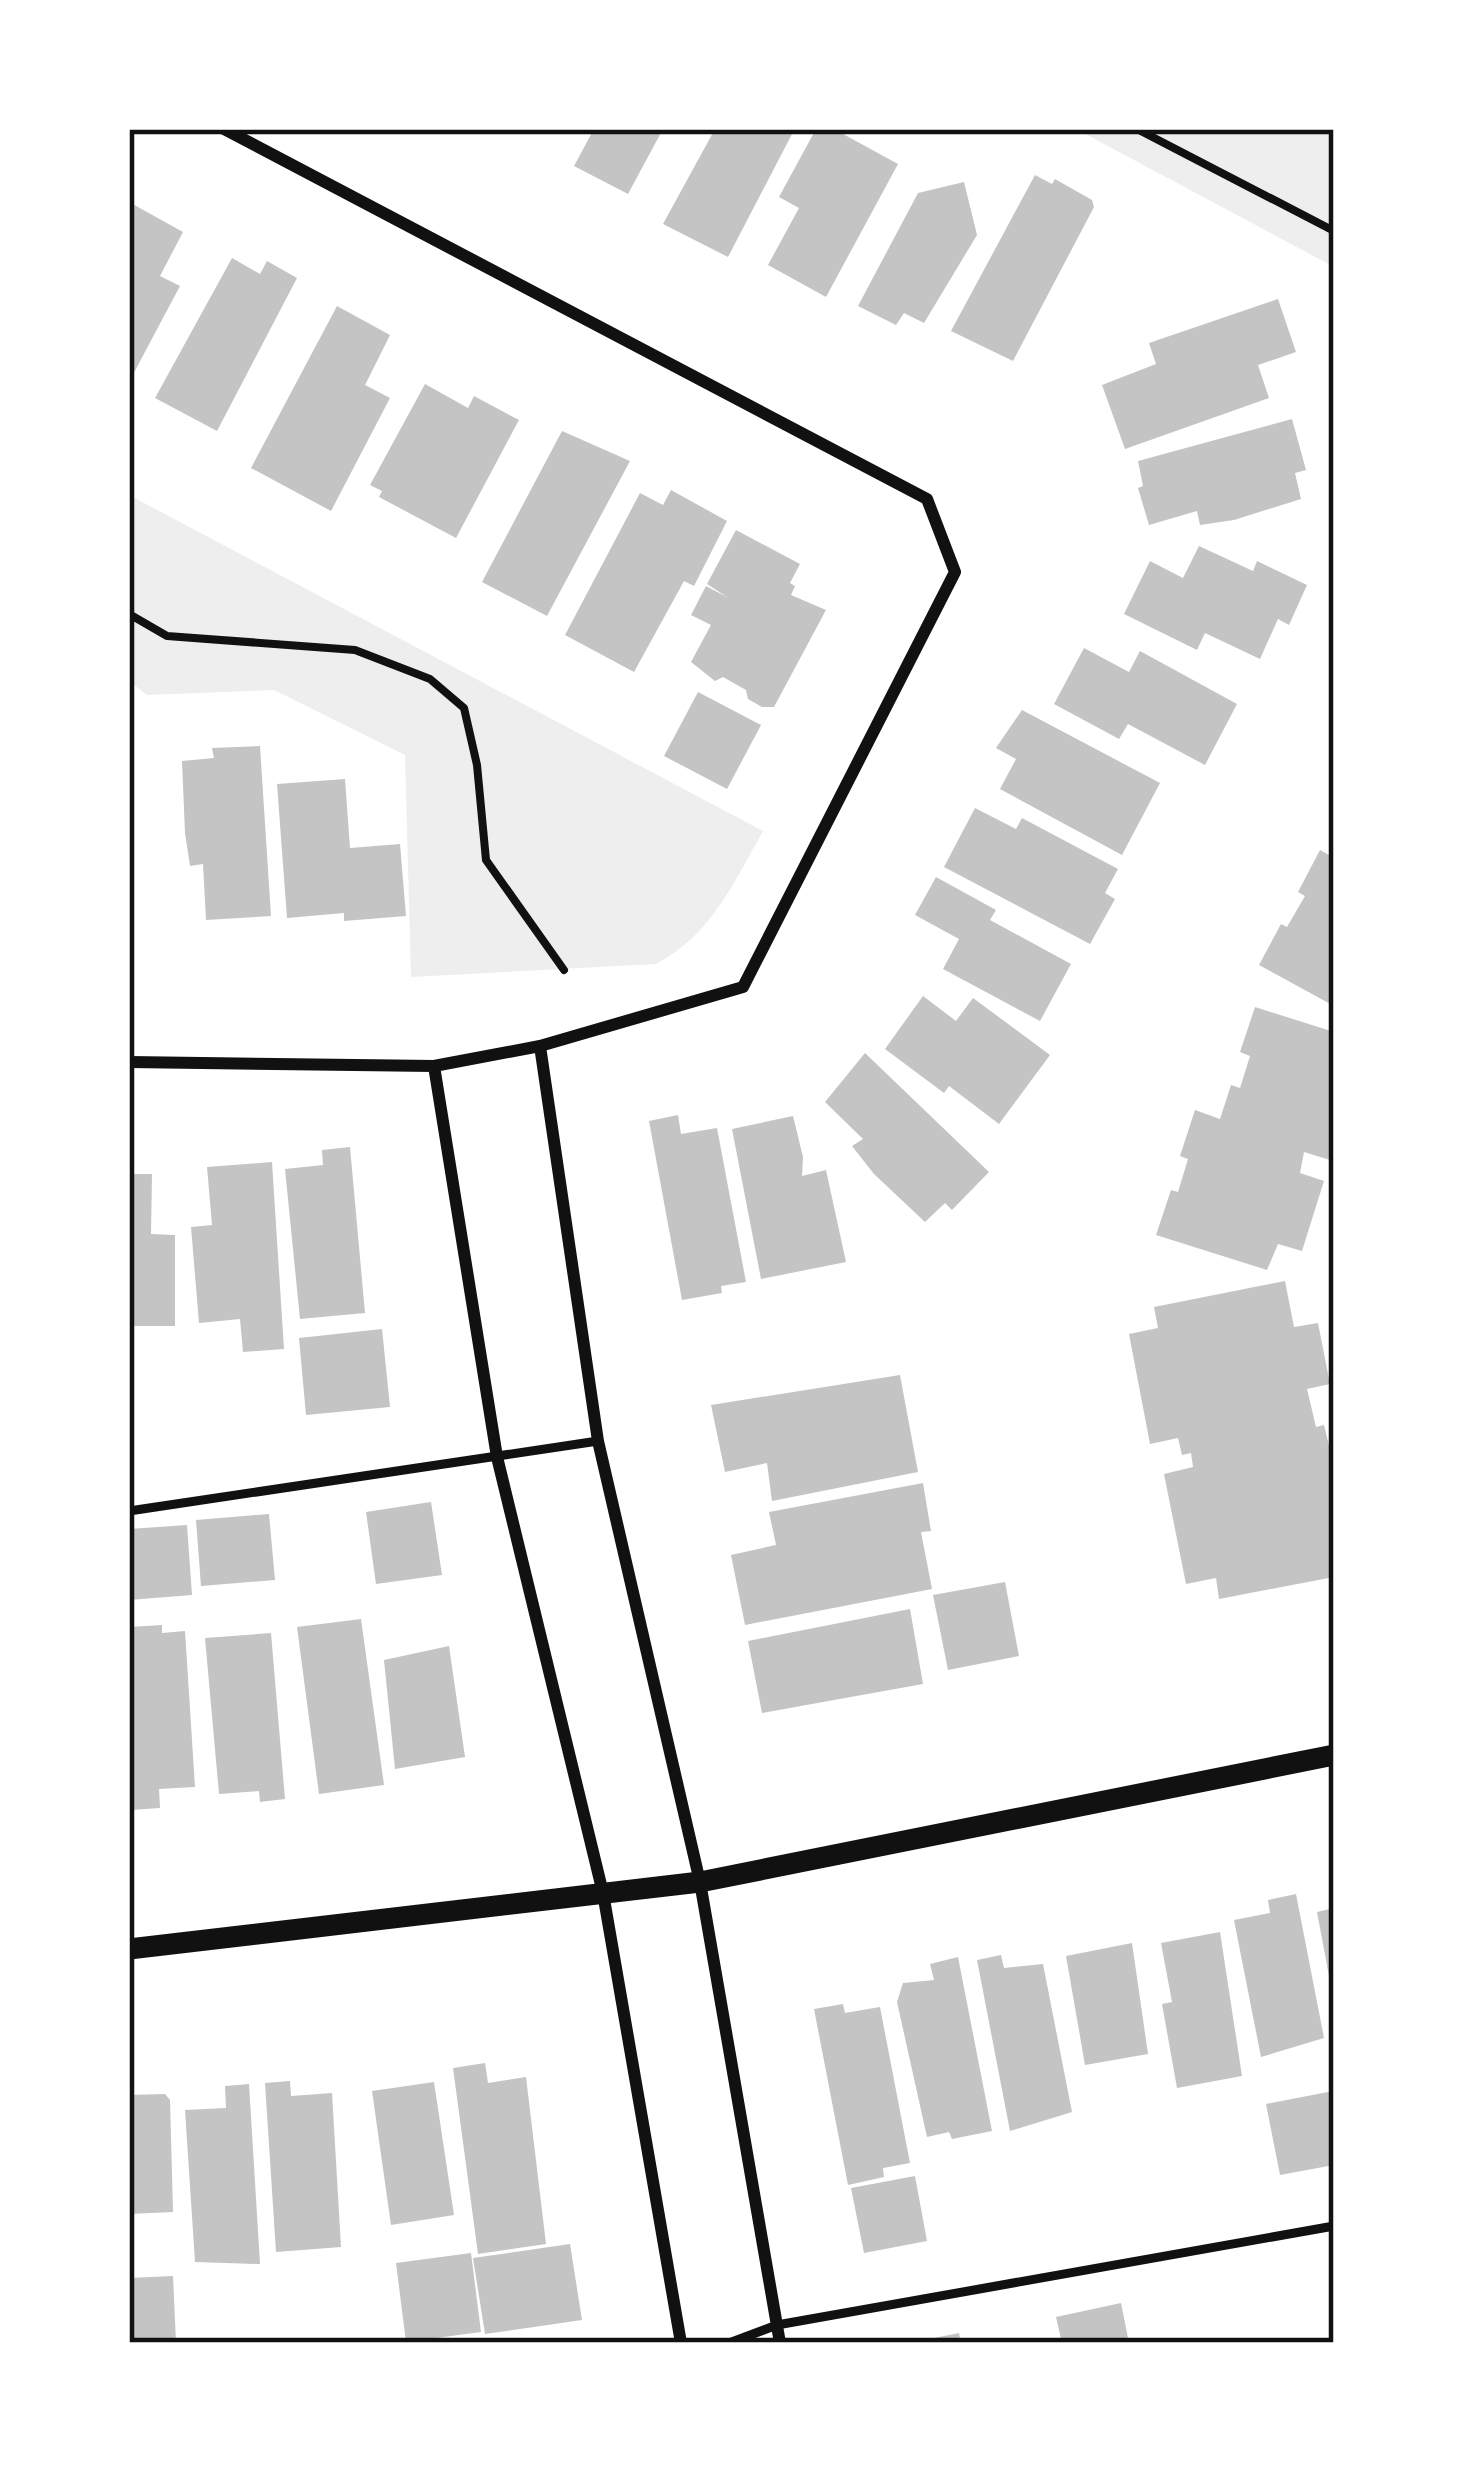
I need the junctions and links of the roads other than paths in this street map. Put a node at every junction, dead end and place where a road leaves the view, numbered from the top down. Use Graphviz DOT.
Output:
graph roads {
  1 [pos="224,129"];
  2 [pos="540,1046"];
  3 [pos="129,1062"];
  4 [pos="434,1066"];
  5 [pos="598,1441"];
  6 [pos="497,1457"];
  7 [pos="129,1511"];
  8 [pos="1334,1755"];
  9 [pos="700,1882"];
  10 [pos="603,1893"];
  11 [pos="129,1949"];
  12 [pos="1334,2226"];
  13 [pos="777,2325"];
  14 [pos="680,2343"];
  15 [pos="728,2343"];
  16 [pos="780,2343"];
  1 -- 2 [label="street"];
  2 -- 4 [label="street"];
  2 -- 5 [label="street"];
  3 -- 4 [label="street"];
  4 -- 6 [label="street"];
  5 -- 6 [label="lane"];
  5 -- 9 [label="street"];
  6 -- 7 [label="lane"];
  6 -- 10 [label="street"];
  8 -- 9 [label="street"];
  9 -- 10 [label="street"];
  9 -- 13 [label="street"];
  10 -- 11 [label="street"];
  10 -- 14 [label="street"];
  12 -- 13 [label="lane"];
  13 -- 15 [label="lane"];
  13 -- 16 [label="street"];
}
